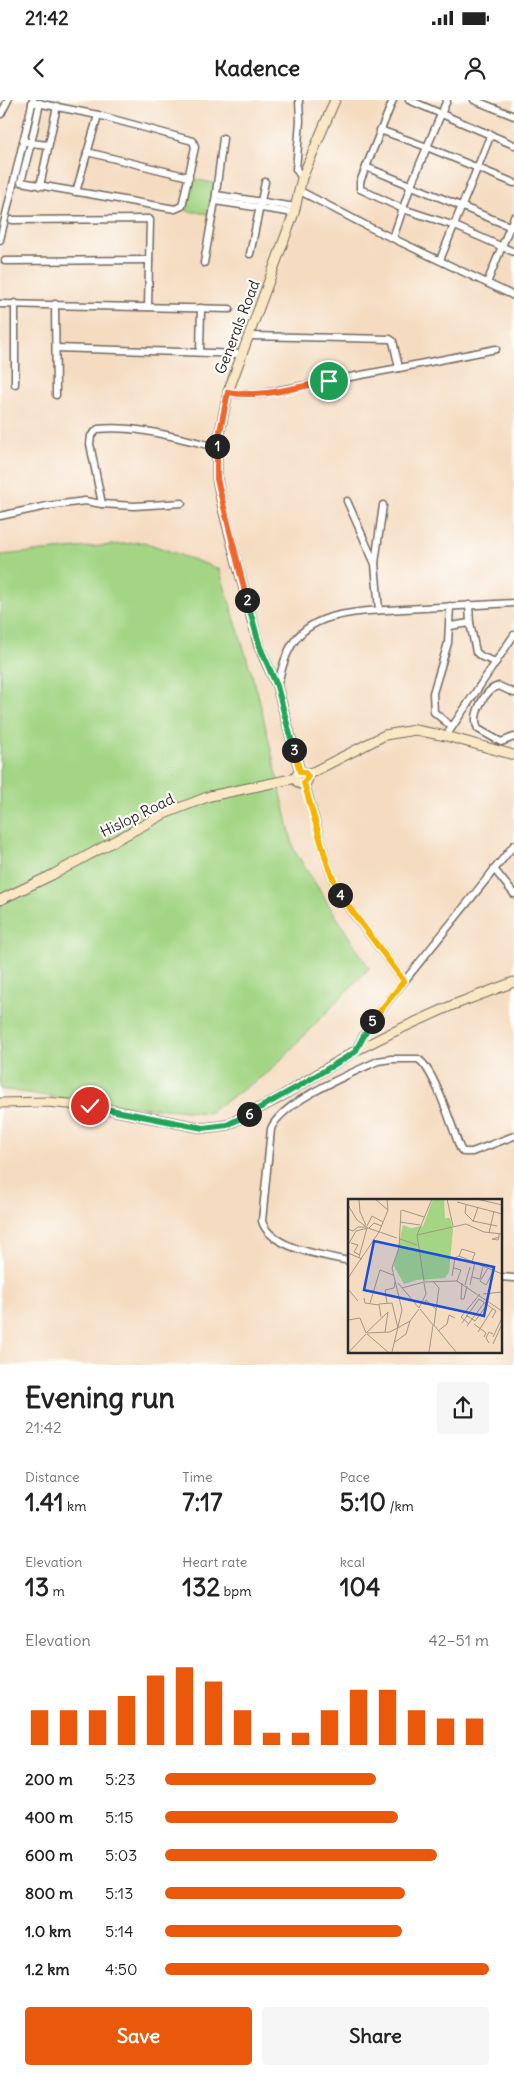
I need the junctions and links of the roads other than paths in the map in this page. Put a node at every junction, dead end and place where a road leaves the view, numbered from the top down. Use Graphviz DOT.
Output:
graph roads {
  1 [pos="8,100"];
  2 [pos="299,100"];
  3 [pos="335,100"];
  4 [pos="393,100"];
  5 [pos="409,100"];
  6 [pos="447,100"];
  7 [pos="474,100"];
  8 [pos="32,101"];
  9 [pos="40,104"];
  10 [pos="57,106"];
  11 [pos="0,114"];
  12 [pos="441,114"];
  13 [pos="98,115"];
  14 [pos="514,116"];
  15 [pos="380,130"];
  16 [pos="491,134"];
  17 [pos="223,138"];
  18 [pos="23,141"];
  19 [pos="31,142"];
  20 [pos="514,145"];
  21 [pos="48,146"];
  22 [pos="427,147"];
  23 [pos="86,152"];
  24 [pos="366,167"];
  25 [pos="477,169"];
  26 [pos="189,177"];
  27 [pos="302,178"];
  28 [pos="265,182"];
  29 [pos="514,183"];
  30 [pos="40,186"];
  31 [pos="411,186"];
  32 [pos="300,191"];
  33 [pos="76,192"];
  34 [pos="216,198"];
  35 [pos="261,200"];
  36 [pos="463,207"];
  37 [pos="259,208"];
  38 [pos="403,209"];
  39 [pos="295,210"];
  40 [pos="514,217"];
  41 [pos="12,220"];
  42 [pos="455,226"];
  43 [pos="512,228"];
  44 [pos="393,238"];
  45 [pos="0,240"];
  46 [pos="501,246"];
  47 [pos="514,252"];
  48 [pos="250,254"];
  49 [pos="149,260"];
  50 [pos="440,260"];
  51 [pos="5,261"];
  52 [pos="204,263"];
  53 [pos="488,283"];
  54 [pos="514,296"];
  55 [pos="0,304"];
  56 [pos="15,304"];
  57 [pos="55,304"];
  58 [pos="148,307"];
  59 [pos="201,308"];
  60 [pos="230,309"];
  61 [pos="250,336"];
  62 [pos="56,348"];
  63 [pos="496,350"];
  64 [pos="200,352"];
  65 [pos="242,354"];
  66 [pos="399,368"];
  67 [pos="15,384"];
  68 [pos="228,392"];
  69 [pos="56,395"];
  70 [pos="217,447"];
  71 [pos="348,501"];
  72 [pos="182,503"];
  73 [pos="102,504"];
  74 [pos="383,505"];
  75 [pos="0,516"];
  76 [pos="375,564"];
  77 [pos="514,603"];
  78 [pos="469,605"];
  79 [pos="450,606"];
  80 [pos="379,610"];
  81 [pos="470,623"];
  82 [pos="450,626"];
  83 [pos="514,636"];
  84 [pos="496,662"];
  85 [pos="277,686"];
  86 [pos="514,693"];
  87 [pos="452,727"];
  88 [pos="446,736"];
  89 [pos="514,737"];
  90 [pos="514,755"];
  91 [pos="302,777"];
  92 [pos="514,845"];
  93 [pos="494,869"];
  94 [pos="514,894"];
  95 [pos="0,900"];
  96 [pos="404,981"];
  97 [pos="514,982"];
  98 [pos="355,1052"];
  99 [pos="0,1103"];
  100 [pos="514,1136"];
  101 [pos="348,1262"];
  1 -- 11 [label="street"];
  2 -- 27 [label="street"];
  3 -- 27 [label="street, Generals Road"];
  4 -- 15 [label="street"];
  5 -- 12 [label="street"];
  6 -- 12 [label="street"];
  7 -- 14 [label="street"];
  8 -- 9 [label="street"];
  8 -- 18 [label="street"];
  9 -- 10 [label="street"];
  9 -- 19 [label="street"];
  10 -- 13 [label="street"];
  10 -- 21 [label="street"];
  12 -- 16 [label="street"];
  12 -- 22 [label="street"];
  13 -- 23 [label="street"];
  13 -- 26 [label="street"];
  15 -- 22 [label="street"];
  15 -- 24 [label="street"];
  16 -- 20 [label="street"];
  16 -- 25 [label="street"];
  17 -- 34 [label="street"];
  18 -- 19 [label="street"];
  18 -- 45 [label="street"];
  19 -- 21 [label="street"];
  19 -- 30 [label="street"];
  21 -- 30 [label="street"];
  22 -- 25 [label="street"];
  22 -- 31 [label="street"];
  23 -- 26 [label="street"];
  23 -- 33 [label="street"];
  24 -- 31 [label="street"];
  24 -- 38 [label="street"];
  25 -- 29 [label="street"];
  25 -- 36 [label="street"];
  26 -- 33 [label="street"];
  27 -- 32 [label="street, Generals Road"];
  28 -- 35 [label="street"];
  30 -- 33 [label="street"];
  31 -- 36 [label="street"];
  31 -- 38 [label="street"];
  32 -- 39 [label="street, Generals Road"];
  32 -- 44 [label="street"];
  34 -- 35 [label="street"];
  34 -- 37 [label="street"];
  34 -- 52 [label="street"];
  35 -- 37 [label="street"];
  35 -- 39 [label="street"];
  36 -- 42 [label="street"];
  36 -- 43 [label="street"];
  37 -- 39 [label="street"];
  37 -- 48 [label="street"];
  38 -- 42 [label="street"];
  38 -- 44 [label="street"];
  39 -- 61 [label="street, Generals Road"];
  40 -- 43 [label="street"];
  41 -- 49 [label="street"];
  42 -- 46 [label="street"];
  42 -- 50 [label="street"];
  43 -- 46 [label="street"];
  44 -- 50 [label="street"];
  46 -- 47 [label="street"];
  46 -- 53 [label="street"];
  49 -- 51 [label="street"];
  49 -- 58 [label="street"];
  50 -- 53 [label="street"];
  53 -- 54 [label="street"];
  55 -- 56 [label="street"];
  56 -- 57 [label="street"];
  56 -- 67 [label="street"];
  57 -- 58 [label="street"];
  57 -- 62 [label="street"];
  58 -- 59 [label="street"];
  59 -- 60 [label="street"];
  59 -- 64 [label="street"];
  61 -- 65 [label="street, Generals Road"];
  61 -- 66 [label="street"];
  62 -- 64 [label="street"];
  62 -- 69 [label="street"];
  63 -- 66 [label="street"];
  64 -- 65 [label="street"];
  65 -- 68 [label="street, Generals Road"];
  66 -- 68 [label="street"];
  68 -- 70 [label="street, Generals Road"];
  70 -- 73 [label="street"];
  70 -- 85 [label="street, Generals Road"];
  71 -- 76 [label="street"];
  72 -- 73 [label="street"];
  73 -- 75 [label="street"];
  74 -- 76 [label="street"];
  76 -- 80 [label="street"];
  77 -- 78 [label="street"];
  78 -- 79 [label="street"];
  78 -- 81 [label="street"];
  79 -- 80 [label="street"];
  79 -- 82 [label="street"];
  80 -- 85 [label="street"];
  81 -- 82 [label="street"];
  81 -- 84 [label="street"];
  82 -- 87 [label="street"];
  83 -- 84 [label="street"];
  84 -- 87 [label="street"];
  85 -- 91 [label="street, Generals Road"];
  86 -- 89 [label="street"];
  87 -- 88 [label="street"];
  88 -- 90 [label="street, Hislop Road"];
  88 -- 91 [label="street, Hislop Road"];
  91 -- 95 [label="street, Hislop Road"];
  91 -- 96 [label="street"];
  92 -- 93 [label="street"];
  93 -- 94 [label="street"];
  93 -- 96 [label="street"];
  96 -- 98 [label="street"];
  97 -- 98 [label="street"];
  98 -- 99 [label="street"];
  100 -- 101 [label="street"];
}
